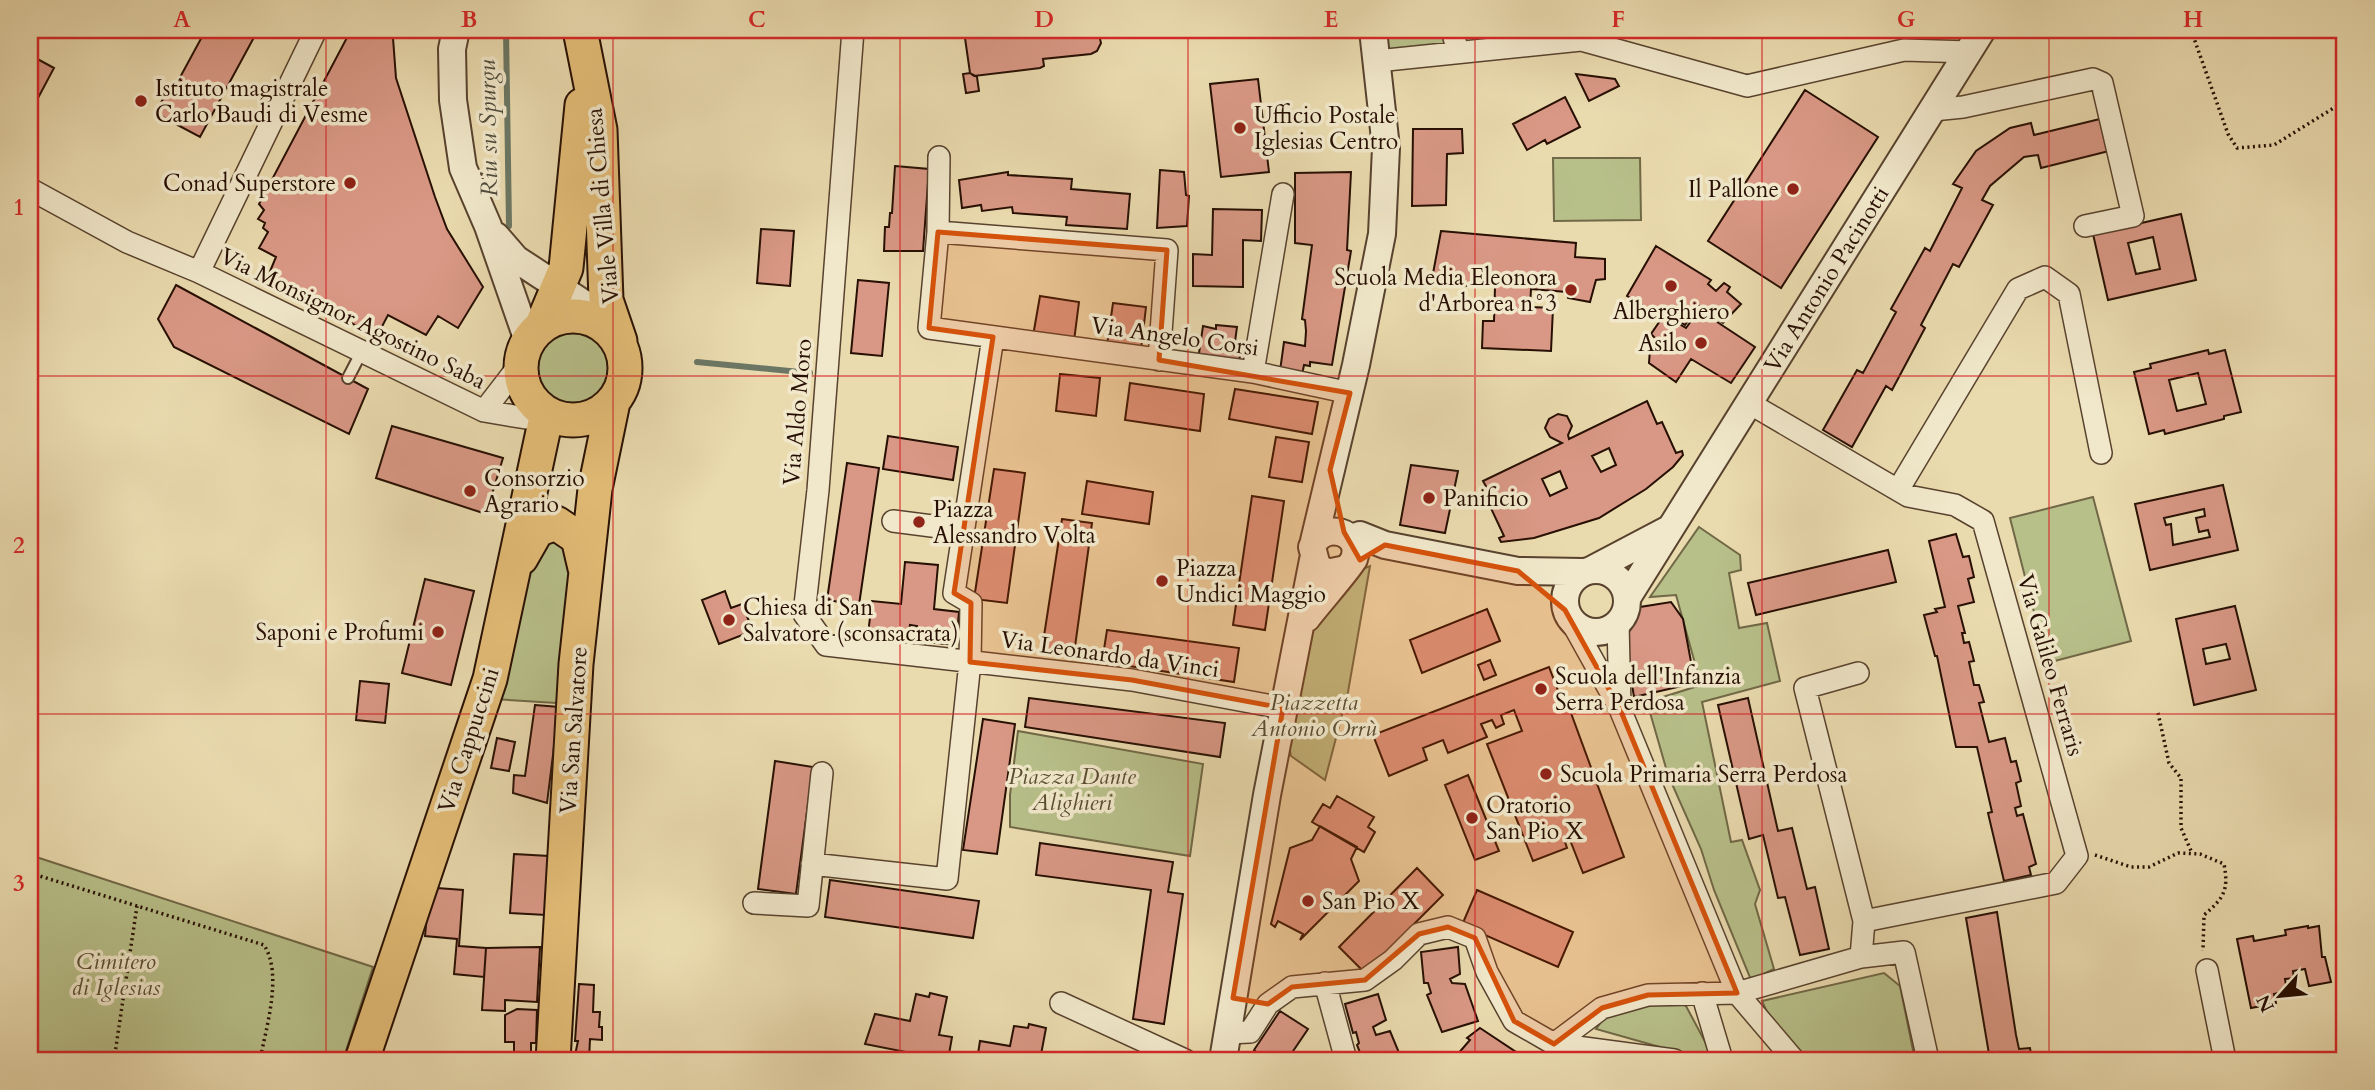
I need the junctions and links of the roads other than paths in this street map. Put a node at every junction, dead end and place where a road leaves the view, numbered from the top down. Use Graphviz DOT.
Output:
graph roads {
  1 [pos="316,30"];
  2 [pos="456,30"];
  3 [pos="853,30"];
  4 [pos="1373,30"];
  5 [pos="1452,30"];
  6 [pos="1975,41"];
  7 [pos="583,45"];
  8 [pos="1458,52"];
  9 [pos="1377,61"];
  10 [pos="1933,110"];
  11 [pos="939,157"];
  12 [pos="30,189"];
  13 [pos="1283,194"];
  14 [pos="488,226"];
  15 [pos="2085,226"];
  16 [pos="938,232"];
  17 [pos="199,272"];
  18 [pos="559,285"];
  19 [pos="594,320"];
  20 [pos="993,337"];
  21 [pos="531,343"];
  22 [pos="362,351"];
  23 [pos="623,351"];
  24 [pos="1159,360"];
  25 [pos="1254,372"];
  26 [pos="348,378"];
  27 [pos="1350,393"];
  28 [pos="613,402"];
  29 [pos="1749,403"];
  30 [pos="543,410"];
  31 [pos="484,411"];
  32 [pos="2101,453"];
  33 [pos="1330,470"];
  34 [pos="1898,490"];
  35 [pos="893,521"];
  36 [pos="1670,528"];
  37 [pos="963,530"];
  38 [pos="1347,536"];
  39 [pos="1385,545"];
  40 [pos="1314,550"];
  41 [pos="1348,568"];
  42 [pos="1588,570"];
  43 [pos="1518,571"];
  44 [pos="512,575"];
  45 [pos="588,580"];
  46 [pos="1627,598"];
  47 [pos="1568,615"];
  48 [pos="1618,623"];
  49 [pos="1301,625"];
  50 [pos="971,662"];
  51 [pos="1858,674"];
  52 [pos="1283,708"];
  53 [pos="1620,709"];
  54 [pos="822,773"];
  55 [pos="812,864"];
  56 [pos="754,903"];
  57 [pos="1864,921"];
  58 [pos="1861,957"];
  59 [pos="2207,970"];
  60 [pos="1325,983"];
  61 [pos="1702,993"];
  62 [pos="1737,993"];
  63 [pos="1233,998"];
  64 [pos="1060,1003"];
  65 [pos="1268,1004"];
  66 [pos="1227,1033"];
  67 [pos="1554,1044"];
  68 [pos="362,1060"];
  69 [pos="553,1060"];
  70 [pos="1185,1060"];
  71 [pos="1223,1060"];
  72 [pos="1346,1060"];
  73 [pos="1674,1060"];
  74 [pos="1722,1060"];
  75 [pos="1794,1060"];
  76 [pos="1928,1060"];
  77 [pos="2225,1060"];
  1 -- 17 [label="street"];
  2 -- 14 [label="street"];
  3 -- 50 [label="street, Via Aldo Moro"];
  4 -- 9 [label="street"];
  5 -- 8 [label="street"];
  6 -- 8 [label="street"];
  6 -- 10 [label="street, Via Antonio Pacinotti"];
  7 -- 18 [label="main road, Viale Villa di Chiesa"];
  7 -- 23 [label="main road, Viale Villa di Chiesa"];
  8 -- 9 [label="street"];
  9 -- 27 [label="street"];
  10 -- 15 [label="street"];
  10 -- 29 [label="street, Via Antonio Pacinotti"];
  11 -- 16 [label="street"];
  12 -- 17 [label="street, Via Monsignor Agostino Saba"];
  13 -- 25 [label="street"];
  14 -- 18 [label="street"];
  14 -- 21 [label="street"];
  16 -- 20 [label="street, Via Angelo Corsi"];
  16 -- 24 [label="street"];
  17 -- 22 [label="street, Via Monsignor Agostino Saba"];
  18 -- 19 [label="street"];
  18 -- 21 [label="main road, Viale Villa di Chiesa"];
  19 -- 21 [label="main road"];
  19 -- 23 [label="main road"];
  20 -- 24 [label="street, Via Angelo Corsi"];
  20 -- 37 [label="street"];
  21 -- 30 [label="main road"];
  21 -- 31 [label="street, Via Monsignor Agostino Saba"];
  22 -- 26 [label="lane"];
  22 -- 31 [label="street, Via Monsignor Agostino Saba"];
  23 -- 28 [label="main road"];
  24 -- 25 [label="street, Via Angelo Corsi"];
  25 -- 27 [label="street, Via Angelo Corsi"];
  27 -- 33 [label="street"];
  28 -- 30 [label="main road"];
  28 -- 45 [label="main road, Via San Salvatore"];
  29 -- 34 [label="street, Via Galileo Ferraris"];
  29 -- 36 [label="street, Via Antonio Pacinotti"];
  30 -- 31 [label="street, Via Monsignor Agostino Saba"];
  30 -- 44 [label="main road, Via Cappuccini"];
  32 -- 34 [label="street"];
  33 -- 38 [label="street"];
  33 -- 40 [label="street"];
  34 -- 57 [label="street, Via Galileo Ferraris"];
  35 -- 37 [label="street"];
  36 -- 42 [label="street, Via Antonio Pacinotti"];
  36 -- 46 [label="street, Via Antonio Pacinotti"];
  37 -- 50 [label="street"];
  38 -- 39 [label="street"];
  38 -- 40 [label="street"];
  38 -- 41 [label="street"];
  39 -- 41 [label="street"];
  39 -- 43 [label="street"];
  40 -- 41 [label="street"];
  40 -- 49 [label="street"];
  41 -- 49 [label="street"];
  42 -- 43 [label="street"];
  42 -- 46 [label="street"];
  42 -- 47 [label="street"];
  43 -- 47 [label="street"];
  44 -- 45 [label="main road"];
  44 -- 68 [label="main road, Via Cappuccini"];
  45 -- 69 [label="main road, Via San Salvatore"];
  46 -- 48 [label="street"];
  47 -- 48 [label="street"];
  47 -- 53 [label="street"];
  48 -- 53 [label="street"];
  49 -- 52 [label="street"];
  50 -- 52 [label="street, Via Leonardo da Vinci"];
  50 -- 55 [label="street"];
  51 -- 57 [label="street"];
  52 -- 63 [label="street"];
  53 -- 62 [label="street"];
  54 -- 55 [label="street"];
  55 -- 56 [label="street"];
  57 -- 58 [label="street"];
  58 -- 62 [label="street"];
  58 -- 76 [label="street"];
  59 -- 77 [label="street"];
  60 -- 65 [label="street"];
  60 -- 67 [label="street"];
  60 -- 72 [label="street"];
  61 -- 62 [label="street"];
  61 -- 67 [label="street"];
  61 -- 74 [label="street"];
  62 -- 75 [label="street"];
  63 -- 65 [label="street"];
  63 -- 66 [label="street"];
  64 -- 70 [label="street"];
  65 -- 66 [label="street"];
  66 -- 71 [label="street"];
  67 -- 73 [label="street"];
}
